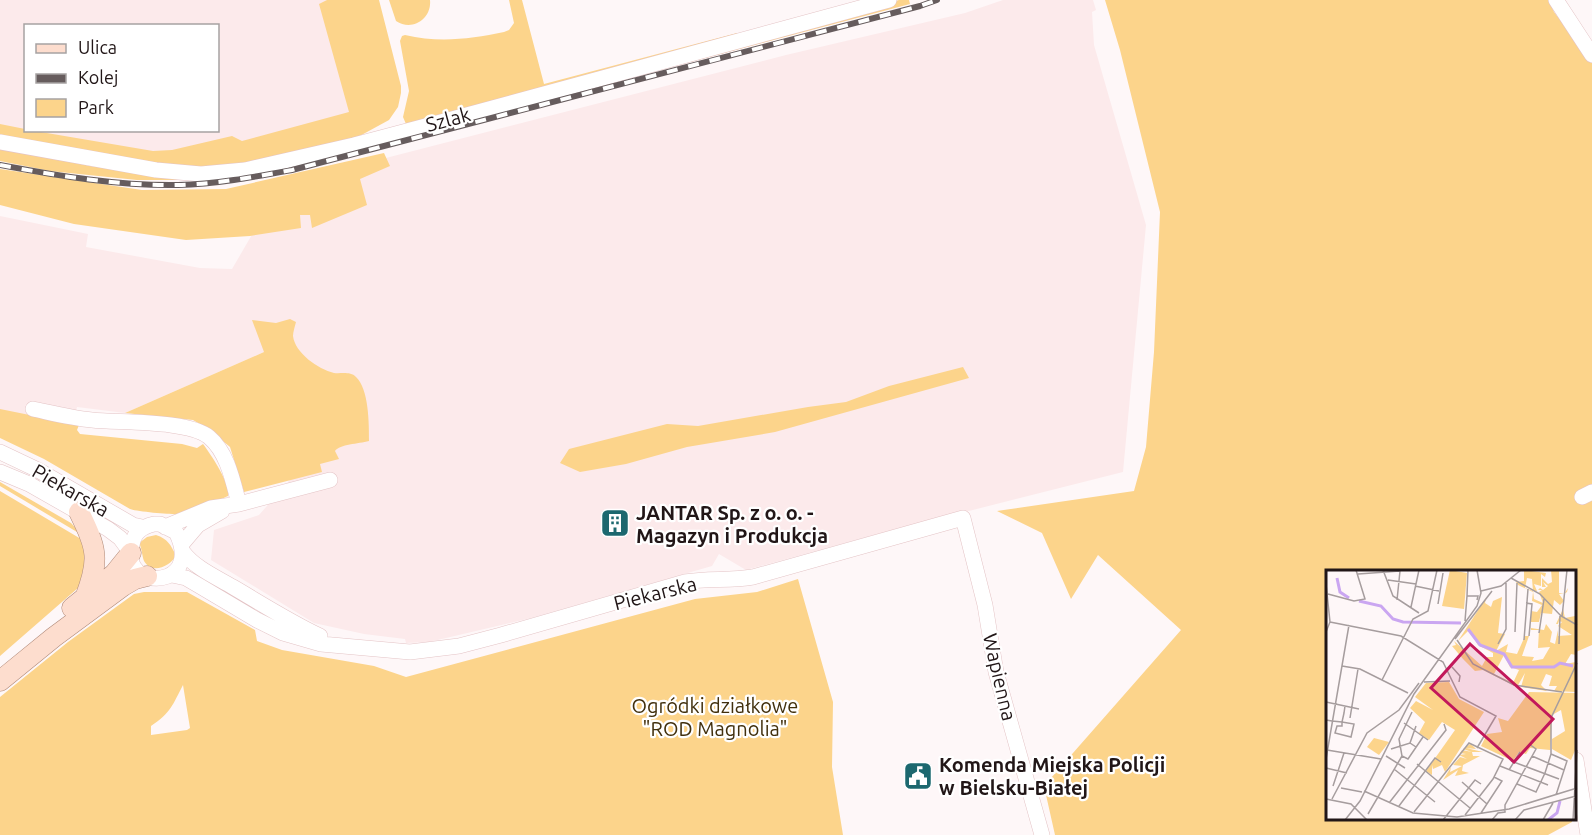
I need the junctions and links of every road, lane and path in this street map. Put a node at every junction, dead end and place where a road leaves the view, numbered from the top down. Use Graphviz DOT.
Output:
graph roads {
  1 [pos="889,0"];
  2 [pos="1556,0"];
  3 [pos="1592,55"];
  4 [pos="0,142"];
  5 [pos="33,409"];
  6 [pos="0,452"];
  7 [pos="0,472"];
  8 [pos="330,480"];
  9 [pos="238,504"];
  10 [pos="79,512"];
  11 [pos="963,518"];
  12 [pos="165,526"];
  13 [pos="142,527"];
  14 [pos="182,548"];
  15 [pos="131,553"];
  16 [pos="172,575"];
  17 [pos="147,576"];
  18 [pos="85,598"];
  19 [pos="345,645"];
  20 [pos="0,664"];
  21 [pos="0,681"];
  22 [pos="1577,772"];
  23 [pos="1587,833"];
  24 [pos="1042,835"];
  1 -- 4 [label="street, Szlak"];
  2 -- 3 [label="street"];
  5 -- 9 [label="street"];
  6 -- 13 [label="street, Piekarska"];
  7 -- 10 [label="street, Piekarska"];
  8 -- 9 [label="street"];
  9 -- 12 [label="street"];
  9 -- 14 [label="street"];
  10 -- 15 [label="street, Piekarska"];
  10 -- 18 [label="main road"];
  11 -- 19 [label="street, Piekarska"];
  11 -- 24 [label="street, Wapienna"];
  12 -- 13 [label="street"];
  12 -- 14 [label="street"];
  13 -- 15 [label="street"];
  14 -- 16 [label="street"];
  14 -- 19 [label="street, Piekarska"];
  15 -- 17 [label="street"];
  15 -- 18 [label="main road"];
  16 -- 17 [label="street"];
  16 -- 19 [label="street, Piekarska"];
  17 -- 21 [label="main road"];
  18 -- 20 [label="main road"];
  22 -- 23 [label="street"];
}
